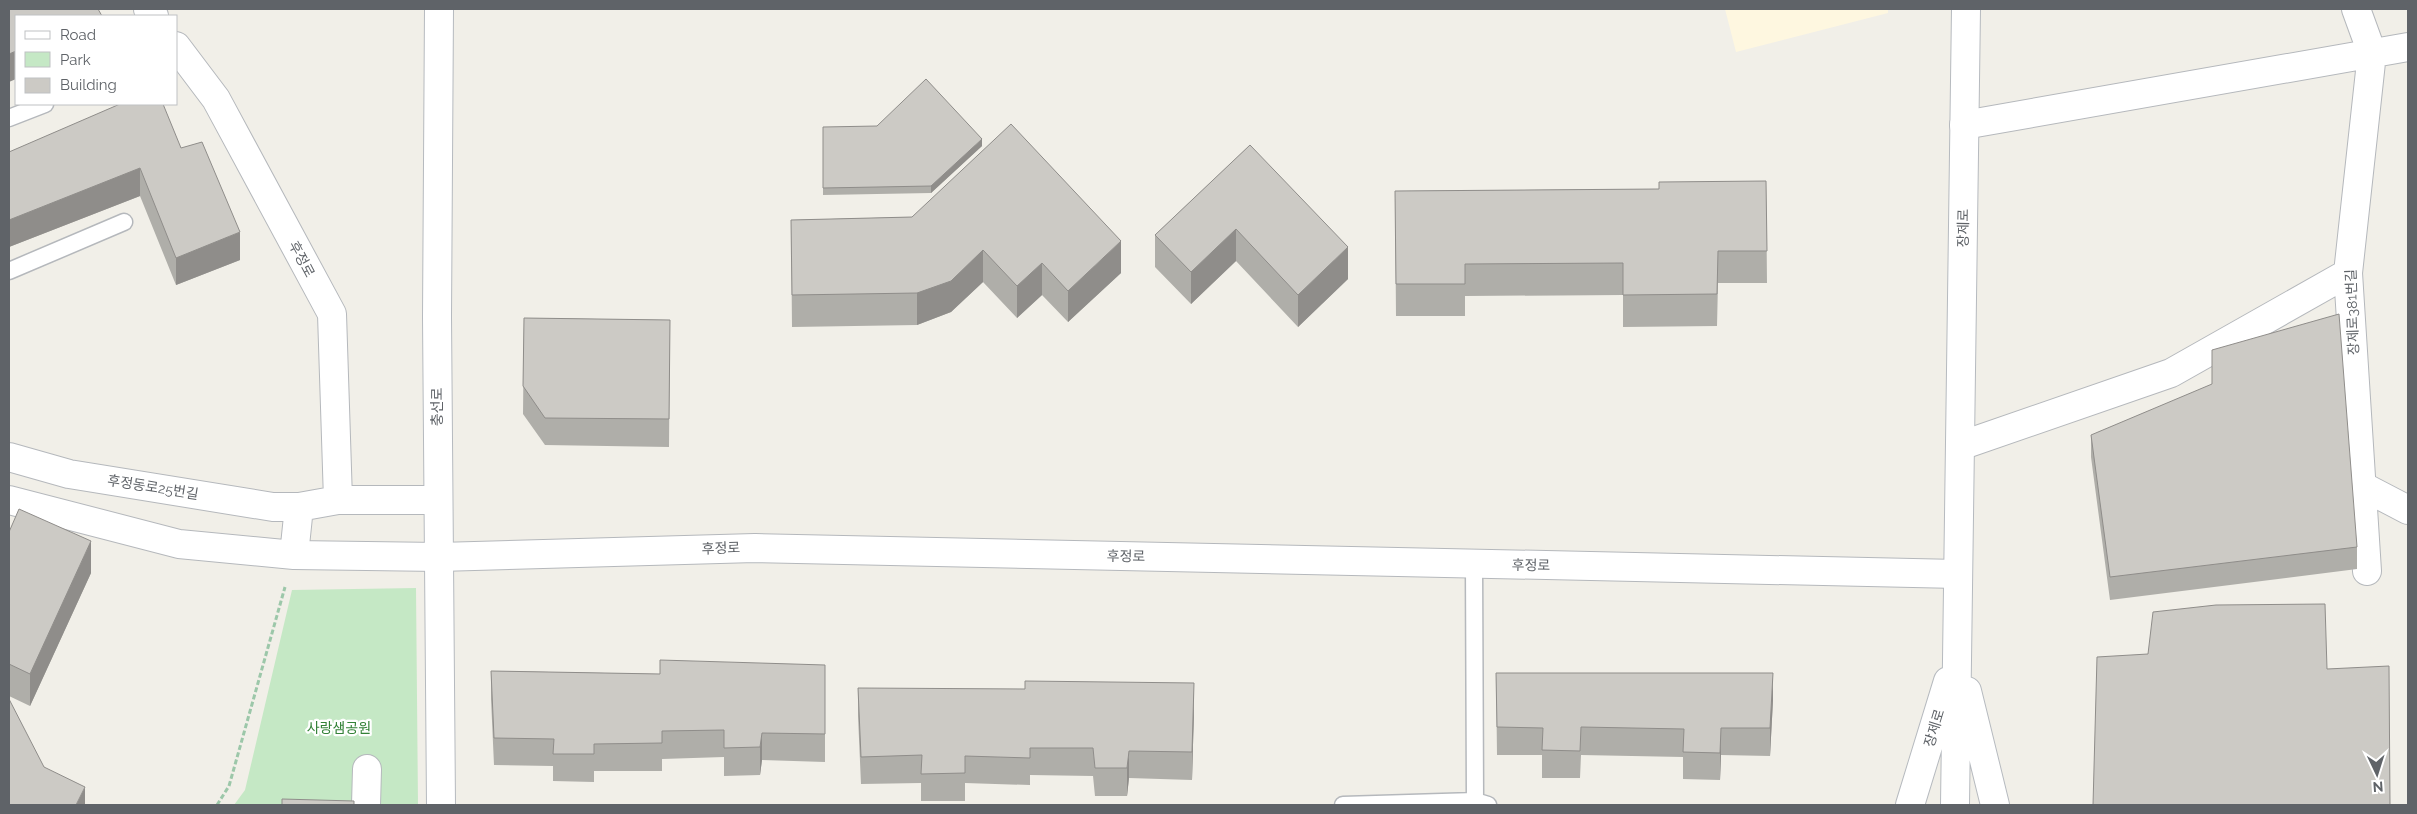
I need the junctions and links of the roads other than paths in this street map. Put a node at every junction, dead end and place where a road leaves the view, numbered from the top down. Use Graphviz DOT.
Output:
graph roads {
  1 [pos="439,9"];
  2 [pos="1966,9"];
  3 [pos="2356,9"];
  4 [pos="2408,47"];
  5 [pos="178,50"];
  6 [pos="2372,54"];
  7 [pos="42,105"];
  8 [pos="9,118"];
  9 [pos="1964,125"];
  10 [pos="124,222"];
  11 [pos="9,271"];
  12 [pos="2348,274"];
  13 [pos="1960,446"];
  14 [pos="9,457"];
  15 [pos="2362,486"];
  16 [pos="9,500"];
  17 [pos="338,500"];
  18 [pos="438,500"];
  19 [pos="299,508"];
  20 [pos="2408,510"];
  21 [pos="294,555"];
  22 [pos="438,556"];
  23 [pos="1474,564"];
  24 [pos="2367,571"];
  25 [pos="1958,574"];
  26 [pos="1958,650"];
  27 [pos="367,769"];
  28 [pos="1482,803"];
  29 [pos="366,805"];
  30 [pos="441,805"];
  31 [pos="1343,805"];
  32 [pos="1910,805"];
  33 [pos="1955,805"];
  34 [pos="1995,805"];
  1 -- 18 [label="street, 충선로"];
  2 -- 9 [label="street, 장제로"];
  3 -- 6 [label="street, 장제로381번길"];
  4 -- 6 [label="street"];
  5 -- 17 [label="street, 후정로"];
  6 -- 9 [label="street"];
  6 -- 12 [label="street, 장제로381번길"];
  7 -- 8 [label="lane"];
  9 -- 13 [label="street, 장제로"];
  10 -- 11 [label="lane"];
  12 -- 13 [label="street"];
  12 -- 15 [label="street, 장제로381번길"];
  13 -- 25 [label="street, 장제로"];
  14 -- 19 [label="street, 후정동로25번길"];
  15 -- 20 [label="street"];
  15 -- 24 [label="street, 장제로381번길"];
  16 -- 21 [label="street, 후정로"];
  17 -- 18 [label="street"];
  17 -- 19 [label="street"];
  18 -- 22 [label="street, 충선로"];
  19 -- 21 [label="street"];
  21 -- 22 [label="street, 후정로"];
  22 -- 23 [label="street, 후정로"];
  22 -- 30 [label="street, 충선로"];
  23 -- 25 [label="street, 후정로"];
  23 -- 28 [label="lane"];
  25 -- 26 [label="street, 장제로"];
  26 -- 32 [label="street, 장제로"];
  26 -- 33 [label="street, 장제로"];
  26 -- 34 [label="street, 장제로"];
  27 -- 29 [label="street"];
  28 -- 31 [label="lane"];
}
